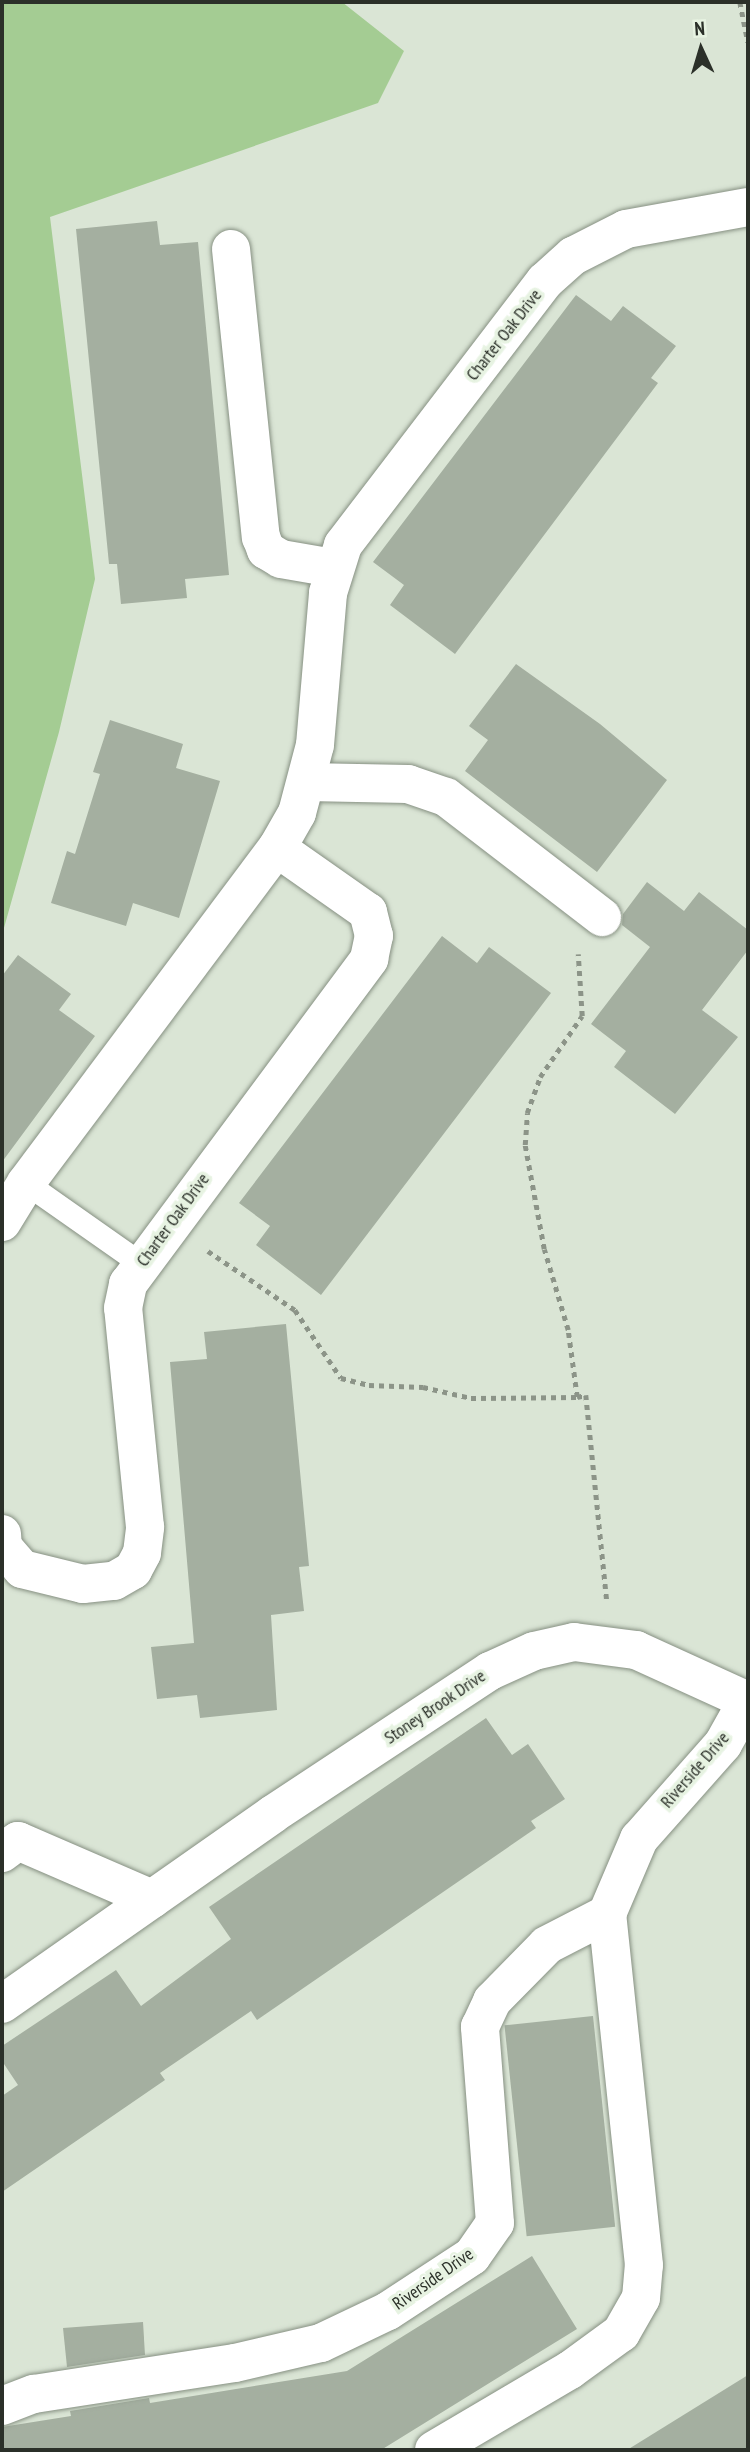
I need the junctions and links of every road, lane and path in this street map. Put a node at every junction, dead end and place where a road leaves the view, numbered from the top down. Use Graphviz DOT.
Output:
graph roads {
  1 [pos="740,2"];
  2 [pos="748,42"];
  3 [pos="748,207"];
  4 [pos="231,249"];
  5 [pos="333,568"];
  6 [pos="307,782"];
  7 [pos="277,848"];
  8 [pos="587,906"];
  9 [pos="26,1183"];
  10 [pos="2,1223"];
  11 [pos="206,1250"];
  12 [pos="140,1263"];
  13 [pos="577,1396"];
  14 [pos="2,1534"];
  15 [pos="612,1644"];
  16 [pos="748,1701"];
  17 [pos="2,1853"];
  18 [pos="152,1899"];
  19 [pos="607,1914"];
  20 [pos="2,2004"];
  21 [pos="2,2406"];
  22 [pos="434,2450"];
  1 -- 2 [label="path"];
  3 -- 5 [label="street, Charter Oak Drive"];
  4 -- 5 [label="street"];
  5 -- 6 [label="street, Charter Oak Drive"];
  6 -- 7 [label="street, Charter Oak Drive"];
  6 -- 8 [label="street"];
  7 -- 9 [label="street, Charter Oak Drive"];
  7 -- 12 [label="street, Charter Oak Drive"];
  8 -- 13 [label="path"];
  9 -- 10 [label="street, Charter Oak Drive"];
  9 -- 12 [label="lane"];
  11 -- 13 [label="path"];
  12 -- 14 [label="street, Charter Oak Drive"];
  13 -- 15 [label="path"];
  15 -- 16 [label="street, Stoney Brook Drive"];
  15 -- 18 [label="street, Stoney Brook Drive"];
  16 -- 19 [label="street, Riverside Drive"];
  17 -- 18 [label="street"];
  18 -- 20 [label="street, Stoney Brook Drive"];
  19 -- 21 [label="street, Riverside Drive"];
  19 -- 22 [label="street, Riverside Drive"];
}
